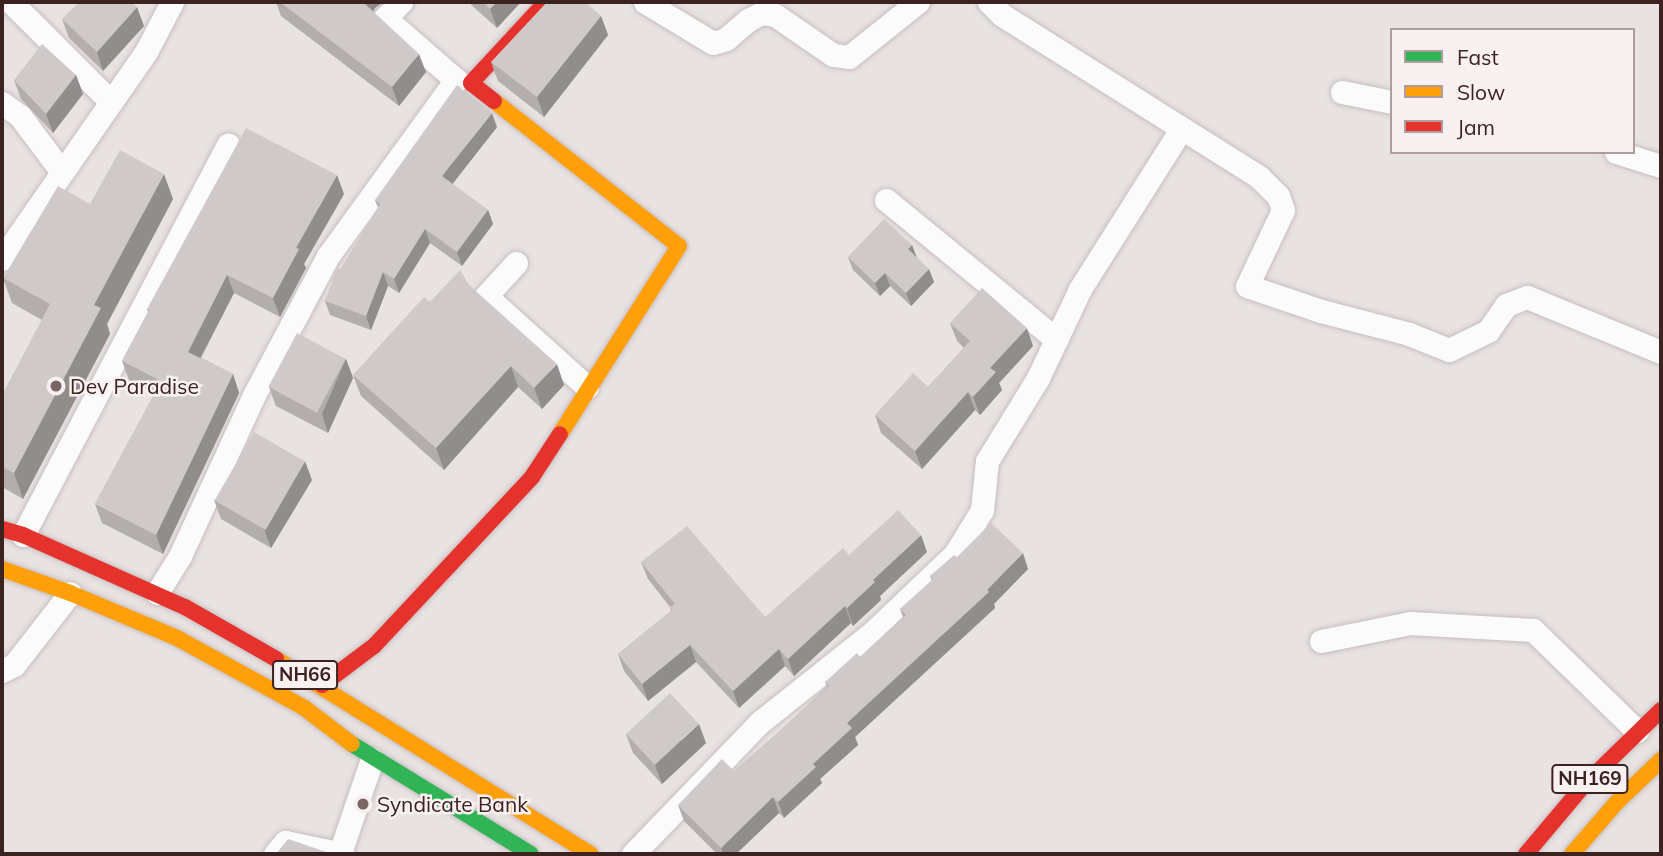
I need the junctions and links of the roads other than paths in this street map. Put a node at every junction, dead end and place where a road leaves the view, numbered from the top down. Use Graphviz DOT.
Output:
graph roads {
  1 [pos="11,2"];
  2 [pos="172,2"];
  3 [pos="401,2"];
  4 [pos="546,2"];
  5 [pos="645,2"];
  6 [pos="918,2"];
  7 [pos="989,2"];
  8 [pos="1342,92"];
  9 [pos="111,102"];
  10 [pos="1390,102"];
  11 [pos="2,103"];
  12 [pos="1181,129"];
  13 [pos="228,145"];
  14 [pos="1622,154"];
  15 [pos="1661,166"];
  16 [pos="62,172"];
  17 [pos="886,200"];
  18 [pos="2,260"];
  19 [pos="516,263"];
  20 [pos="1056,339"];
  21 [pos="1661,352"];
  22 [pos="587,387"];
  23 [pos="12,532"];
  24 [pos="2,569"];
  25 [pos="71,593"];
  26 [pos="157,593"];
  27 [pos="1321,641"];
  28 [pos="2,671"];
  29 [pos="322,685"];
  30 [pos="1661,710"];
  31 [pos="1637,731"];
  32 [pos="372,759"];
  33 [pos="1661,760"];
  34 [pos="275,854"];
  35 [pos="341,854"];
  36 [pos="531,854"];
  37 [pos="591,854"];
  38 [pos="633,854"];
  39 [pos="1525,854"];
  40 [pos="1572,854"];
  1 -- 9 [label="street"];
  2 -- 9 [label="street"];
  3 -- 26 [label="street"];
  4 -- 22 [label="main road"];
  5 -- 6 [label="street"];
  7 -- 12 [label="street"];
  8 -- 10 [label="street"];
  9 -- 16 [label="street"];
  11 -- 16 [label="street"];
  12 -- 20 [label="street"];
  12 -- 21 [label="street"];
  13 -- 23 [label="street"];
  14 -- 15 [label="street"];
  16 -- 18 [label="street"];
  17 -- 20 [label="street"];
  19 -- 22 [label="street"];
  20 -- 38 [label="street"];
  22 -- 29 [label="main road"];
  23 -- 26 [label="main road, NH66"];
  24 -- 25 [label="main road, NH66"];
  25 -- 28 [label="street"];
  25 -- 32 [label="main road, NH66"];
  26 -- 29 [label="main road, NH66"];
  27 -- 31 [label="street"];
  29 -- 37 [label="main road, NH66"];
  30 -- 31 [label="main road, NH169"];
  31 -- 39 [label="main road, NH169"];
  32 -- 35 [label="street"];
  32 -- 36 [label="main road, NH66"];
  33 -- 40 [label="main road, NH169"];
  34 -- 35 [label="street"];
}
